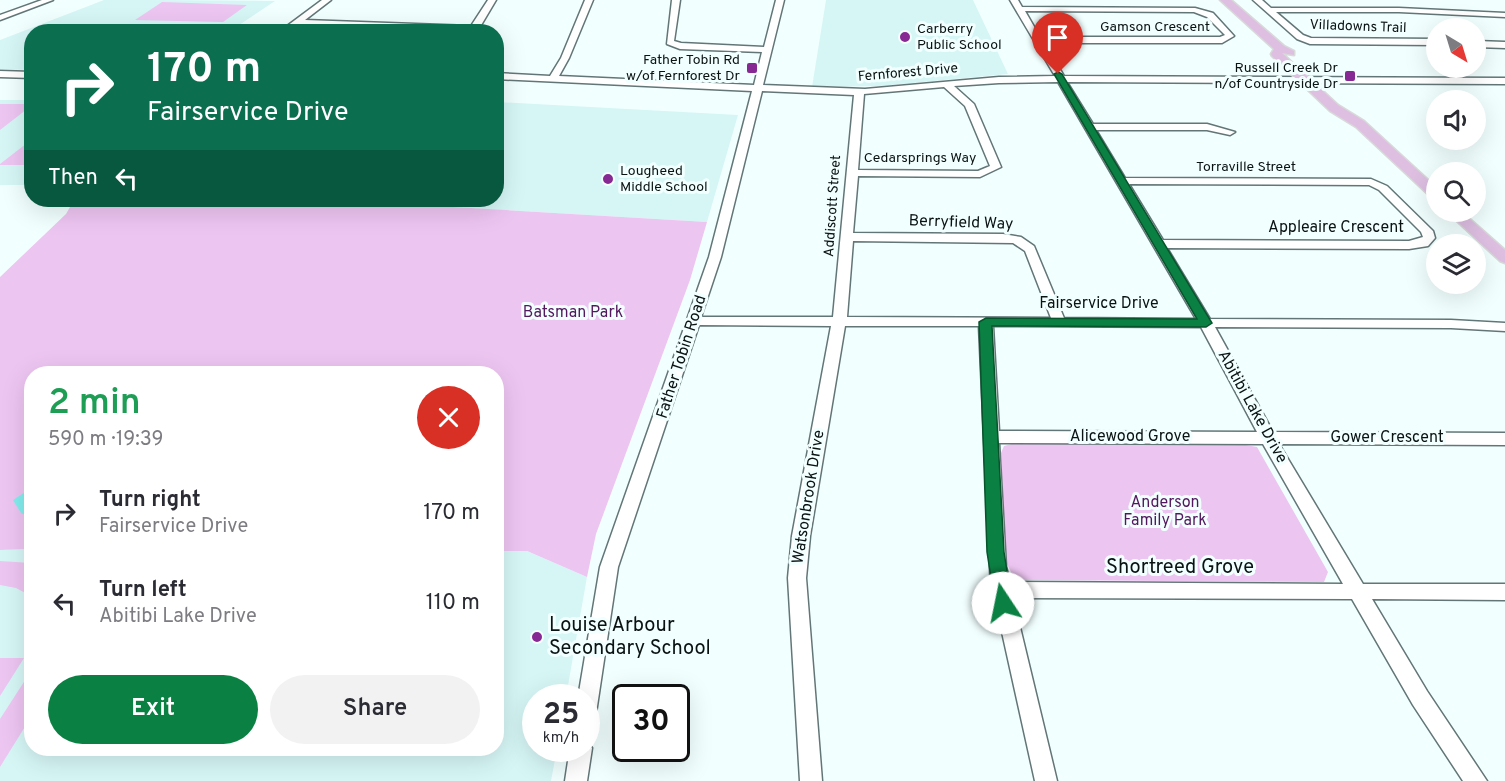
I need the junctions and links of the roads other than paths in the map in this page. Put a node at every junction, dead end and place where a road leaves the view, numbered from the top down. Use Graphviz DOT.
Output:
graph roads {
  1 [pos="18,0"];
  2 [pos="327,0"];
  3 [pos="492,0"];
  4 [pos="589,0"];
  5 [pos="676,0"];
  6 [pos="780,0"];
  7 [pos="1014,0"];
  8 [pos="1225,0"];
  9 [pos="1257,0"];
  10 [pos="47,1"];
  11 [pos="1020,9"];
  12 [pos="1268,10"];
  13 [pos="1505,15"];
  14 [pos="0,18"];
  15 [pos="295,22"];
  16 [pos="293,24"];
  17 [pos="339,24"];
  18 [pos="476,24"];
  19 [pos="1038,39"];
  20 [pos="1426,42"];
  21 [pos="1486,44"];
  22 [pos="1505,45"];
  23 [pos="1280,48"];
  24 [pos="766,50"];
  25 [pos="0,74"];
  26 [pos="24,75"];
  27 [pos="504,76"];
  28 [pos="553,78"];
  29 [pos="1061,79"];
  30 [pos="1305,81"];
  31 [pos="1322,81"];
  32 [pos="1505,81"];
  33 [pos="946,84"];
  34 [pos="758,89"];
  35 [pos="859,92"];
  36 [pos="1360,124"];
  37 [pos="1088,127"];
  38 [pos="1230,132"];
  39 [pos="851,173"];
  40 [pos="1122,181"];
  41 [pos="1371,182"];
  42 [pos="1426,185"];
  43 [pos="1465,222"];
  44 [pos="846,237"];
  45 [pos="1159,244"];
  46 [pos="1505,258"];
  47 [pos="693,321"];
  48 [pos="838,322"];
  49 [pos="986,322"];
  50 [pos="1059,322"];
  51 [pos="1206,323"];
  52 [pos="1505,327"];
  53 [pos="991,437"];
  54 [pos="1268,438"];
  55 [pos="1505,439"];
  56 [pos="1000,590"];
  57 [pos="1359,591"];
  58 [pos="1505,592"];
  59 [pos="591,684"];
  60 [pos="579,762"];
  61 [pos="576,781"];
  62 [pos="810,781"];
  63 [pos="1046,781"];
  64 [pos="1476,781"];
  1 -- 10 [label="street"];
  2 -- 15 [label="street"];
  3 -- 18 [label="street"];
  4 -- 28 [label="street"];
  5 -- 24 [label="street"];
  6 -- 24 [label="street, Father Tobin Road"];
  7 -- 11 [label="street, Abitibi Lake Drive"];
  8 -- 23 [label="main road"];
  9 -- 12 [label="street, Villadowns Trail"];
  10 -- 14 [label="street"];
  11 -- 19 [label="street, Abitibi Lake Drive"];
  11 -- 19 [label="street, Gamson Crescent"];
  12 -- 13 [label="street"];
  12 -- 20 [label="street, Villadowns Trail"];
  15 -- 16 [label="street"];
  15 -- 17 [label="street"];
  19 -- 29 [label="street, Abitibi Lake Drive"];
  21 -- 22 [label="street"];
  23 -- 30 [label="main road"];
  23 -- 31 [label="main road"];
  24 -- 34 [label="street, Father Tobin Road"];
  25 -- 26 [label="street"];
  27 -- 28 [label="street, Fernforest Drive"];
  28 -- 34 [label="street, Fernforest Drive"];
  29 -- 30 [label="street, Fernforest Drive"];
  29 -- 33 [label="street, Fernforest Drive"];
  29 -- 37 [label="street, Abitibi Lake Drive"];
  30 -- 31 [label="street, Fernforest Drive"];
  30 -- 36 [label="main road"];
  31 -- 32 [label="street, Fernforest Drive"];
  31 -- 36 [label="main road"];
  33 -- 35 [label="street, Fernforest Drive"];
  33 -- 39 [label="street, Cedarsprings Way"];
  34 -- 35 [label="street, Fernforest Drive"];
  34 -- 47 [label="street, Father Tobin Road"];
  35 -- 39 [label="street, Addiscott Street"];
  36 -- 42 [label="main road"];
  37 -- 38 [label="street"];
  37 -- 40 [label="street, Abitibi Lake Drive"];
  39 -- 44 [label="street, Addiscott Street"];
  40 -- 41 [label="street, Torraville Street"];
  40 -- 45 [label="street, Abitibi Lake Drive"];
  41 -- 45 [label="street, Appleaire Crescent"];
  43 -- 46 [label="main road"];
  44 -- 48 [label="street, Addiscott Street"];
  44 -- 50 [label="street, Berryfield Way"];
  45 -- 51 [label="street, Abitibi Lake Drive"];
  47 -- 48 [label="street, Fairservice Drive"];
  47 -- 59 [label="street, Father Tobin Road"];
  48 -- 49 [label="street, Fairservice Drive"];
  48 -- 62 [label="street, Watsonbrook Drive"];
  49 -- 50 [label="street, Fairservice Drive"];
  49 -- 53 [label="street"];
  50 -- 51 [label="street, Fairservice Drive"];
  51 -- 52 [label="street, Fairservice Drive"];
  51 -- 54 [label="street, Abitibi Lake Drive"];
  53 -- 54 [label="street, Alicewood Grove"];
  53 -- 56 [label="street"];
  54 -- 55 [label="street, Gower Crescent"];
  54 -- 57 [label="street, Abitibi Lake Drive"];
  56 -- 57 [label="street, Shortreed Grove"];
  56 -- 63 [label="street"];
  57 -- 58 [label="street"];
  57 -- 64 [label="street, Abitibi Lake Drive"];
  60 -- 61 [label="street"];
}
